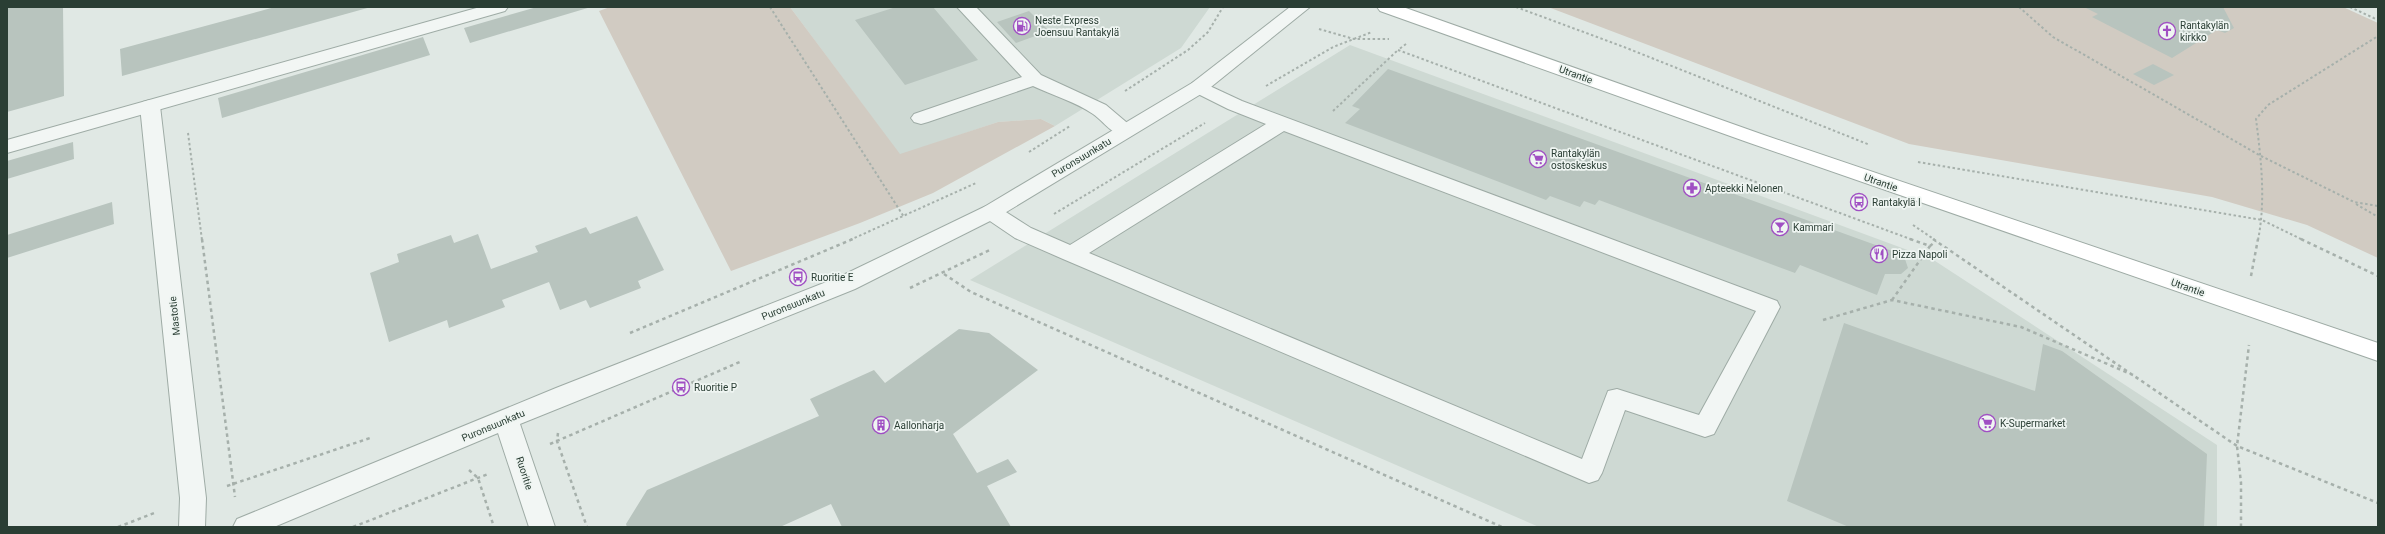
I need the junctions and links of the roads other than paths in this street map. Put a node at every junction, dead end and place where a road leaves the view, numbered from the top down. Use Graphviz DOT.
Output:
graph roads {
  1 [pos="498,7"];
  2 [pos="966,7"];
  3 [pos="1386,7"];
  4 [pos="1293,12"];
  5 [pos="1034,78"];
  6 [pos="1199,87"];
  7 [pos="150,106"];
  8 [pos="920,118"];
  9 [pos="1282,123"];
  10 [pos="1125,131"];
  11 [pos="7,147"];
  12 [pos="991,212"];
  13 [pos="1071,254"];
  14 [pos="2378,352"];
  15 [pos="506,420"];
  16 [pos="192,527"];
  17 [pos="246,527"];
  18 [pos="542,527"];
  1 -- 7 [label="street"];
  2 -- 5 [label="street"];
  3 -- 14 [label="main road, Utrantie"];
  4 -- 6 [label="street, Puronsuunkatu"];
  5 -- 8 [label="street"];
  5 -- 10 [label="street"];
  6 -- 9 [label="street"];
  6 -- 10 [label="street, Puronsuunkatu"];
  7 -- 11 [label="street"];
  7 -- 16 [label="street, Mastotie"];
  9 -- 13 [label="street"];
  9 -- 13 [label="street"];
  10 -- 12 [label="street, Puronsuunkatu"];
  12 -- 13 [label="street"];
  12 -- 15 [label="street, Puronsuunkatu"];
  15 -- 17 [label="street, Puronsuunkatu"];
  15 -- 18 [label="street, Ruoritie"];
}
